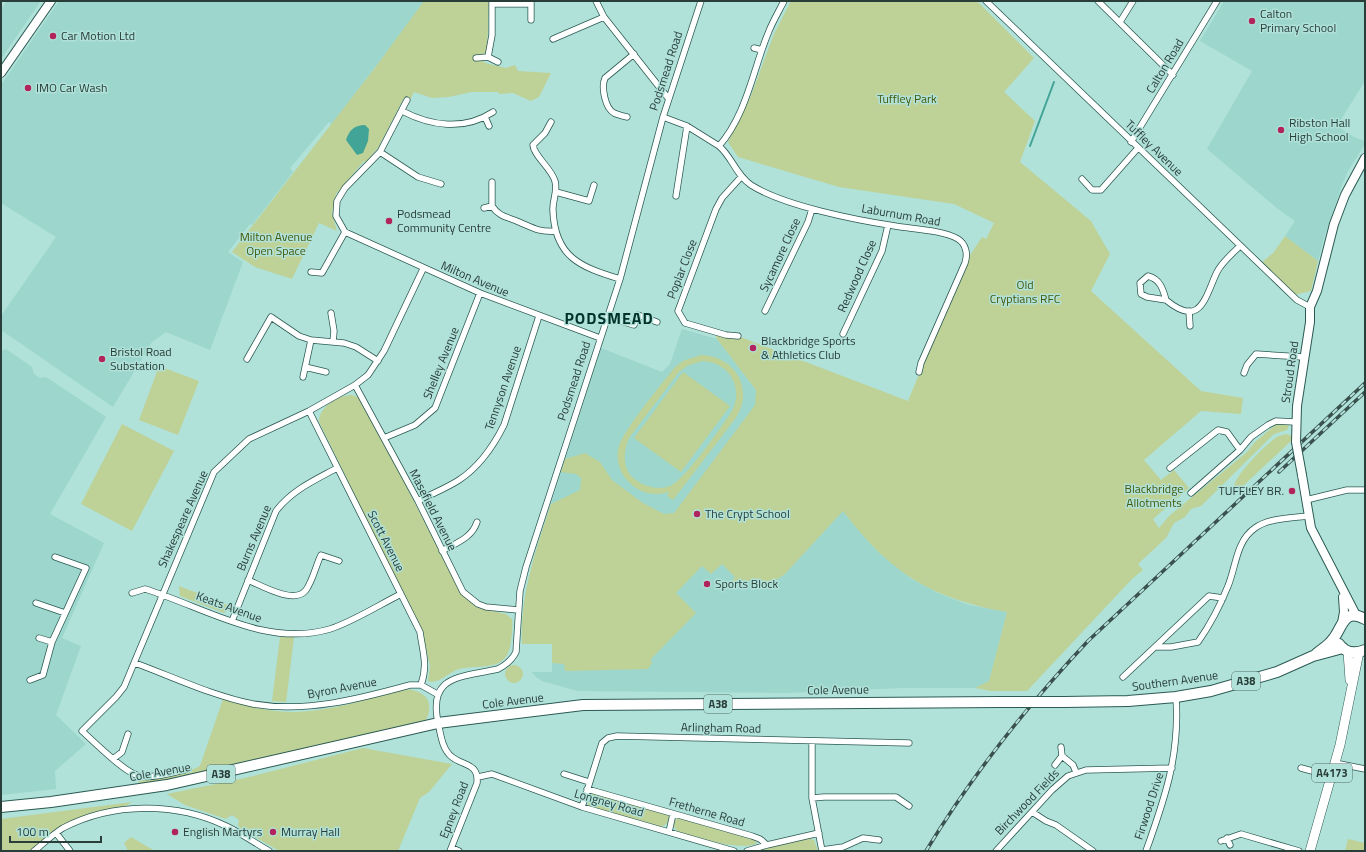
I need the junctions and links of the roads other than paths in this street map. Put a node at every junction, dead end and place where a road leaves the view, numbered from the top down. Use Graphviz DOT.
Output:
graph roads {
  1 [pos="51,1"];
  2 [pos="596,1"];
  3 [pos="701,1"];
  4 [pos="784,1"];
  5 [pos="986,1"];
  6 [pos="1098,1"];
  7 [pos="1133,1"];
  8 [pos="1217,1"];
  9 [pos="492,2"];
  10 [pos="531,3"];
  11 [pos="604,17"];
  12 [pos="531,20"];
  13 [pos="1120,22"];
  14 [pos="553,39"];
  15 [pos="754,48"];
  16 [pos="762,50"];
  17 [pos="634,54"];
  18 [pos="488,57"];
  19 [pos="476,58"];
  20 [pos="498,62"];
  21 [pos="1,73"];
  22 [pos="1173,74"];
  23 [pos="668,98"];
  24 [pos="407,100"];
  25 [pos="402,111"];
  26 [pos="493,112"];
  27 [pos="485,117"];
  28 [pos="627,117"];
  29 [pos="662,117"];
  30 [pos="551,122"];
  31 [pos="489,126"];
  32 [pos="687,126"];
  33 [pos="1131,142"];
  34 [pos="719,146"];
  35 [pos="1138,148"];
  36 [pos="380,152"];
  37 [pos="1365,158"];
  38 [pos="741,177"];
  39 [pos="1082,179"];
  40 [pos="492,182"];
  41 [pos="441,184"];
  42 [pos="594,184"];
  43 [pos="556,192"];
  44 [pos="676,196"];
  45 [pos="492,206"];
  46 [pos="484,208"];
  47 [pos="812,209"];
  48 [pos="888,225"];
  49 [pos="555,231"];
  50 [pos="345,232"];
  51 [pos="1240,246"];
  52 [pos="423,268"];
  53 [pos="311,272"];
  54 [pos="620,279"];
  55 [pos="480,293"];
  56 [pos="1166,300"];
  57 [pos="1310,307"];
  58 [pos="765,311"];
  59 [pos="1189,311"];
  60 [pos="331,313"];
  61 [pos="539,316"];
  62 [pos="607,317"];
  63 [pos="657,322"];
  64 [pos="1190,326"];
  65 [pos="843,334"];
  66 [pos="738,336"];
  67 [pos="600,338"];
  68 [pos="311,340"];
  69 [pos="333,342"];
  70 [pos="1303,357"];
  71 [pos="247,359"];
  72 [pos="378,361"];
  73 [pos="305,367"];
  74 [pos="326,372"];
  75 [pos="919,372"];
  76 [pos="1244,373"];
  77 [pos="303,377"];
  78 [pos="355,385"];
  79 [pos="309,410"];
  80 [pos="1295,422"];
  81 [pos="384,438"];
  82 [pos="1240,450"];
  83 [pos="337,468"];
  84 [pos="1170,468"];
  85 [pos="1365,490"];
  86 [pos="1191,493"];
  87 [pos="1306,500"];
  88 [pos="418,501"];
  89 [pos="1308,516"];
  90 [pos="477,522"];
  91 [pos="442,551"];
  92 [pos="55,557"];
  93 [pos="339,561"];
  94 [pos="248,580"];
  95 [pos="1342,592"];
  96 [pos="132,593"];
  97 [pos="162,594"];
  98 [pos="401,594"];
  99 [pos="1223,598"];
  100 [pos="36,603"];
  101 [pos="518,610"];
  102 [pos="65,613"];
  103 [pos="1363,618"];
  104 [pos="232,621"];
  105 [pos="1342,623"];
  106 [pos="1336,636"];
  107 [pos="39,638"];
  108 [pos="52,642"];
  109 [pos="1156,647"];
  110 [pos="1345,650"];
  111 [pos="1362,651"];
  112 [pos="1313,656"];
  113 [pos="135,663"];
  114 [pos="1123,677"];
  115 [pos="30,680"];
  116 [pos="420,685"];
  117 [pos="437,694"];
  118 [pos="1350,694"];
  119 [pos="1176,697"];
  120 [pos="1036,702"];
  121 [pos="438,723"];
  122 [pos="128,734"];
  123 [pos="812,741"];
  124 [pos="909,743"];
  125 [pos="1061,747"];
  126 [pos="1062,756"];
  127 [pos="113,759"];
  128 [pos="1335,763"];
  129 [pos="1055,765"];
  130 [pos="1172,768"];
  131 [pos="1301,768"];
  132 [pos="188,769"];
  133 [pos="1365,769"];
  134 [pos="1076,772"];
  135 [pos="564,774"];
  136 [pos="1331,776"];
  137 [pos="478,777"];
  138 [pos="589,782"];
  139 [pos="587,789"];
  140 [pos="812,798"];
  141 [pos="909,806"];
  142 [pos="1,807"];
  143 [pos="582,807"];
  144 [pos="1032,812"];
  145 [pos="673,814"];
  146 [pos="669,832"];
  147 [pos="56,833"];
  148 [pos="819,833"];
  149 [pos="1227,838"];
  150 [pos="879,840"];
  151 [pos="1221,841"];
  152 [pos="1230,844"];
  153 [pos="767,845"];
  154 [pos="1084,845"];
  155 [pos="451,849"];
  156 [pos="822,850"];
  157 [pos="34,851"];
  158 [pos="70,851"];
  159 [pos="269,851"];
  160 [pos="459,851"];
  161 [pos="734,851"];
  162 [pos="747,851"];
  163 [pos="996,851"];
  164 [pos="1080,851"];
  165 [pos="1093,851"];
  166 [pos="1146,851"];
  167 [pos="1299,851"];
  168 [pos="1310,851"];
  1 -- 21 [label="main road"];
  2 -- 11 [label="street"];
  3 -- 23 [label="street, Podsmead Road"];
  4 -- 16 [label="street"];
  5 -- 33 [label="street, Tuffley Avenue"];
  6 -- 13 [label="street"];
  7 -- 13 [label="street"];
  8 -- 22 [label="street, Calton Road"];
  9 -- 10 [label="street"];
  9 -- 18 [label="street"];
  10 -- 12 [label="street"];
  11 -- 14 [label="street"];
  11 -- 17 [label="street"];
  13 -- 22 [label="street"];
  15 -- 16 [label="street"];
  16 -- 34 [label="street"];
  17 -- 23 [label="street"];
  17 -- 28 [label="street"];
  18 -- 19 [label="street"];
  18 -- 20 [label="street"];
  22 -- 33 [label="street, Calton Road"];
  23 -- 29 [label="street, Podsmead Road"];
  24 -- 25 [label="street"];
  25 -- 27 [label="street"];
  25 -- 36 [label="street"];
  26 -- 27 [label="street"];
  27 -- 31 [label="street"];
  29 -- 32 [label="street, Laburnum Road"];
  29 -- 54 [label="street, Podsmead Road"];
  30 -- 43 [label="street"];
  32 -- 34 [label="street, Laburnum Road"];
  32 -- 44 [label="street"];
  33 -- 35 [label="street, Tuffley Avenue"];
  34 -- 38 [label="street, Laburnum Road"];
  35 -- 39 [label="street"];
  35 -- 51 [label="street, Tuffley Avenue"];
  36 -- 41 [label="street"];
  36 -- 50 [label="street"];
  37 -- 57 [label="main road, Stroud Road"];
  38 -- 47 [label="street, Laburnum Road"];
  38 -- 66 [label="street, Poplar Close"];
  40 -- 45 [label="street"];
  42 -- 43 [label="street"];
  43 -- 49 [label="street"];
  45 -- 46 [label="street"];
  45 -- 49 [label="street"];
  47 -- 48 [label="street, Laburnum Road"];
  47 -- 58 [label="street, Sycamore Close"];
  48 -- 65 [label="street, Redwood Close"];
  48 -- 75 [label="street, Laburnum Road"];
  49 -- 54 [label="street"];
  50 -- 52 [label="street, Milton Avenue"];
  50 -- 53 [label="street"];
  51 -- 57 [label="street, Tuffley Avenue"];
  51 -- 59 [label="street"];
  52 -- 55 [label="street, Milton Avenue"];
  52 -- 72 [label="street, Shakespeare Avenue"];
  54 -- 62 [label="street, Podsmead Road"];
  55 -- 61 [label="street, Milton Avenue"];
  55 -- 81 [label="street, Shelley Avenue"];
  56 -- 56 [label="street"];
  56 -- 59 [label="street"];
  57 -- 70 [label="main road, Stroud Road"];
  59 -- 64 [label="street"];
  60 -- 69 [label="street"];
  61 -- 67 [label="street, Milton Avenue"];
  61 -- 88 [label="street, Tennyson Avenue"];
  62 -- 63 [label="street"];
  62 -- 67 [label="street, Podsmead Road"];
  67 -- 101 [label="street, Podsmead Road"];
  68 -- 69 [label="street"];
  68 -- 71 [label="street"];
  68 -- 73 [label="street"];
  69 -- 72 [label="street"];
  70 -- 76 [label="street"];
  70 -- 80 [label="main road, Stroud Road"];
  72 -- 78 [label="street, Shakespeare Avenue"];
  73 -- 74 [label="street"];
  73 -- 77 [label="street"];
  78 -- 79 [label="street, Shakespeare Avenue"];
  78 -- 81 [label="street, Masefield Avenue"];
  79 -- 83 [label="street, Scott Avenue"];
  79 -- 97 [label="street, Shakespeare Avenue"];
  80 -- 82 [label="street"];
  80 -- 87 [label="main road, Stroud Road, bridge"];
  81 -- 88 [label="street, Masefield Avenue"];
  82 -- 84 [label="street"];
  82 -- 86 [label="street"];
  83 -- 94 [label="street, Burns Avenue"];
  83 -- 98 [label="street, Scott Avenue"];
  85 -- 87 [label="street"];
  87 -- 89 [label="main road, Stroud Road"];
  88 -- 91 [label="street, Masefield Avenue"];
  89 -- 95 [label="main road, Stroud Road"];
  89 -- 99 [label="street"];
  90 -- 91 [label="street"];
  91 -- 101 [label="street, Masefield Avenue"];
  92 -- 102 [label="street"];
  93 -- 94 [label="street"];
  94 -- 104 [label="street, Burns Avenue"];
  95 -- 103 [label="main road, Stroud Road"];
  95 -- 105 [label="main road, Stroud Road"];
  96 -- 97 [label="street, Keats Avenue"];
  97 -- 104 [label="street, Keats Avenue"];
  97 -- 113 [label="street, Shakespeare Avenue"];
  98 -- 104 [label="street, Keats Avenue"];
  98 -- 116 [label="street, Scott Avenue"];
  99 -- 109 [label="street"];
  99 -- 109 [label="street"];
  100 -- 102 [label="street"];
  101 -- 117 [label="street, Podsmead Road"];
  102 -- 108 [label="street"];
  103 -- 105 [label="highway"];
  105 -- 106 [label="highway, A38"];
  106 -- 110 [label="highway"];
  106 -- 112 [label="highway, A38"];
  107 -- 108 [label="street"];
  108 -- 115 [label="street"];
  109 -- 114 [label="street"];
  110 -- 111 [label="highway, A38"];
  110 -- 112 [label="highway, A38"];
  110 -- 118 [label="main road, A4173"];
  111 -- 118 [label="main road, A4173"];
  112 -- 119 [label="highway, Southern Avenue / A38"];
  113 -- 116 [label="street, Byron Avenue"];
  113 -- 127 [label="street, Shakespeare Avenue"];
  116 -- 117 [label="street"];
  117 -- 121 [label="street"];
  118 -- 128 [label="main road, A4173"];
  119 -- 120 [label="highway, Southern Avenue / A38, bridge"];
  119 -- 130 [label="street, Firwood Drive"];
  120 -- 121 [label="highway, Cole Avenue / A38, bridge"];
  121 -- 137 [label="street, Epney Road"];
  121 -- 142 [label="highway, Cole Avenue / A38"];
  122 -- 127 [label="street"];
  123 -- 124 [label="street, Arlingham Road"];
  123 -- 138 [label="street, Arlingham Road"];
  123 -- 140 [label="street"];
  125 -- 126 [label="street"];
  126 -- 129 [label="street"];
  126 -- 134 [label="street"];
  127 -- 132 [label="street"];
  128 -- 133 [label="street"];
  128 -- 136 [label="main road, A4173"];
  130 -- 134 [label="street, Birchwood Fields"];
  130 -- 166 [label="street, Firwood Drive"];
  131 -- 136 [label="street"];
  134 -- 144 [label="street, Birchwood Fields"];
  135 -- 138 [label="street"];
  136 -- 168 [label="main road, A4173"];
  137 -- 143 [label="street, Longney Road"];
  137 -- 155 [label="street, Epney Road"];
  138 -- 139 [label="street, Arlingham Road"];
  139 -- 143 [label="street, Arlingham Road"];
  139 -- 145 [label="street, Fretherne Road"];
  140 -- 141 [label="street"];
  140 -- 148 [label="street"];
  143 -- 146 [label="street, Longney Road"];
  144 -- 154 [label="street"];
  144 -- 163 [label="street, Birchwood Fields"];
  145 -- 146 [label="street"];
  145 -- 153 [label="street, Fretherne Road"];
  146 -- 161 [label="street, Longney Road"];
  147 -- 157 [label="street"];
  147 -- 158 [label="street"];
  147 -- 159 [label="street"];
  148 -- 153 [label="street"];
  148 -- 156 [label="street"];
  149 -- 151 [label="street"];
  149 -- 152 [label="street"];
  149 -- 167 [label="street"];
  150 -- 156 [label="street"];
  153 -- 162 [label="street"];
  154 -- 164 [label="street"];
  154 -- 165 [label="street"];
  155 -- 160 [label="street"];
}
